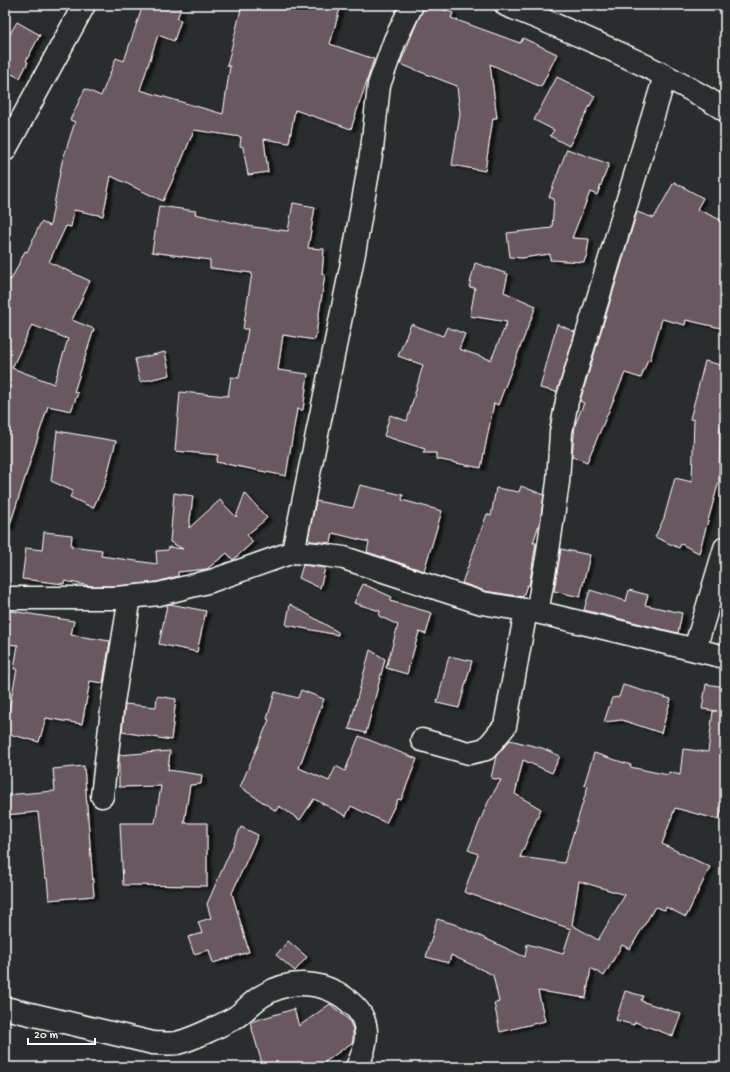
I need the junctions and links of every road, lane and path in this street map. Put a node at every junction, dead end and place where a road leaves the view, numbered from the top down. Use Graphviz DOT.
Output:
graph roads {
  1 [pos="84,5"];
  2 [pos="412,5"];
  3 [pos="506,5"];
  4 [pos="665,76"];
  5 [pos="725,110"];
  6 [pos="5,150"];
  7 [pos="725,548"];
  8 [pos="293,552"];
  9 [pos="130,597"];
  10 [pos="5,598"];
  11 [pos="531,611"];
  12 [pos="695,649"];
  13 [pos="725,657"];
  14 [pos="422,740"];
  15 [pos="102,796"];
  16 [pos="5,1008"];
  17 [pos="357,1067"];
  1 -- 6 [label="street"];
  2 -- 8 [label="street"];
  3 -- 4 [label="street"];
  4 -- 5 [label="street"];
  4 -- 11 [label="street"];
  7 -- 12 [label="street"];
  8 -- 9 [label="street"];
  8 -- 11 [label="street"];
  9 -- 10 [label="street"];
  9 -- 15 [label="street"];
  11 -- 12 [label="street"];
  11 -- 14 [label="street"];
  12 -- 13 [label="street"];
  16 -- 17 [label="street"];
}
